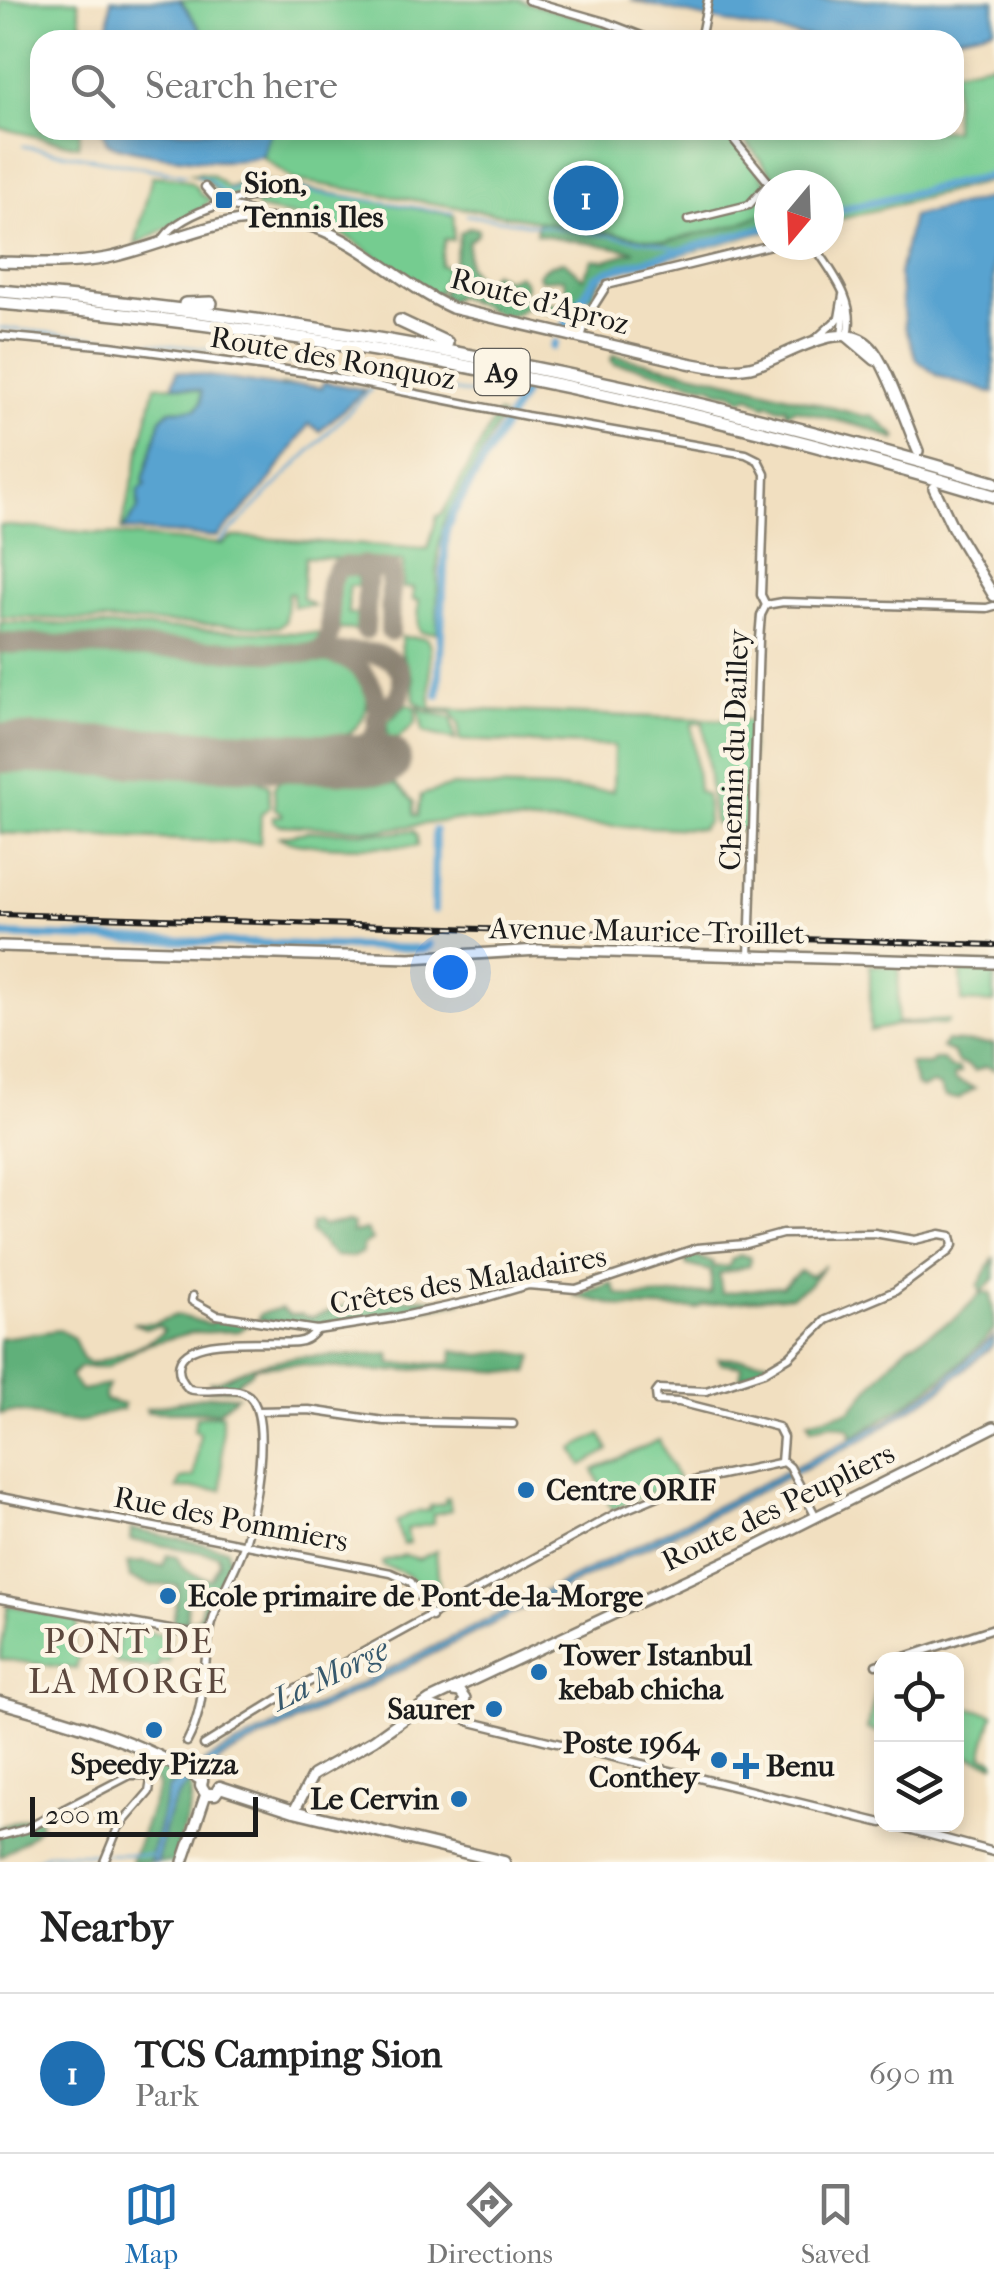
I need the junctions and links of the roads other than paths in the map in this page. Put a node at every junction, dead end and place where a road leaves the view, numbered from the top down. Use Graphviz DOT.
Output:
graph roads {
  1 [pos="528,0"];
  2 [pos="708,0"];
  3 [pos="626,30"];
  4 [pos="702,30"];
  5 [pos="734,140"];
  6 [pos="759,170"];
  7 [pos="205,187"];
  8 [pos="267,195"];
  9 [pos="754,200"];
  10 [pos="220,204"];
  11 [pos="255,218"];
  12 [pos="688,220"];
  13 [pos="162,241"];
  14 [pos="754,249"];
  15 [pos="823,260"];
  16 [pos="0,262"];
  17 [pos="0,291"];
  18 [pos="843,293"];
  19 [pos="112,301"];
  20 [pos="0,302"];
  21 [pos="211,303"];
  22 [pos="400,321"];
  23 [pos="0,336"];
  24 [pos="844,337"];
  25 [pos="581,340"];
  26 [pos="815,340"];
  27 [pos="499,360"];
  28 [pos="918,452"];
  29 [pos="994,483"];
  30 [pos="934,488"];
  31 [pos="994,496"];
  32 [pos="994,596"];
  33 [pos="766,604"];
  34 [pos="994,606"];
  35 [pos="0,946"];
  36 [pos="748,958"];
  37 [pos="994,963"];
  38 [pos="193,1296"];
  39 [pos="318,1330"];
  40 [pos="258,1411"];
  41 [pos="513,1424"];
  42 [pos="994,1427"];
  43 [pos="782,1462"];
  44 [pos="0,1497"];
  45 [pos="816,1517"];
  46 [pos="245,1544"];
  47 [pos="0,1600"];
  48 [pos="432,1617"];
  49 [pos="994,1628"];
  50 [pos="208,1638"];
  51 [pos="920,1652"];
  52 [pos="474,1681"];
  53 [pos="448,1694"];
  54 [pos="0,1702"];
  55 [pos="466,1702"];
  56 [pos="423,1706"];
  57 [pos="444,1709"];
  58 [pos="454,1714"];
  59 [pos="480,1724"];
  60 [pos="186,1742"];
  61 [pos="204,1746"];
  62 [pos="197,1777"];
  63 [pos="220,1787"];
  64 [pos="206,1794"];
  65 [pos="294,1811"];
  66 [pos="874,1820"];
  67 [pos="921,1832"];
  68 [pos="0,1836"];
  69 [pos="994,1850"];
  70 [pos="105,1859"];
  71 [pos="183,1862"];
  72 [pos="504,1862"];
  1 -- 3 [label="street"];
  2 -- 4 [label="street"];
  5 -- 6 [label="street"];
  7 -- 10 [label="street"];
  8 -- 10 [label="street"];
  9 -- 12 [label="street"];
  10 -- 11 [label="street"];
  10 -- 13 [label="street"];
  11 -- 13 [label="street, Route d'Aproz"];
  11 -- 25 [label="street, Route d'Aproz"];
  13 -- 16 [label="street, Route d'Aproz"];
  14 -- 25 [label="street"];
  15 -- 18 [label="street"];
  17 -- 19 [label="highway, A9"];
  18 -- 24 [label="street"];
  18 -- 26 [label="street"];
  19 -- 21 [label="highway"];
  19 -- 27 [label="highway, A9"];
  20 -- 31 [label="highway, A9"];
  22 -- 27 [label="highway"];
  23 -- 33 [label="street, Route des Ronquoz"];
  24 -- 26 [label="street, Route d'Aproz"];
  24 -- 28 [label="street"];
  25 -- 26 [label="street, Route d'Aproz"];
  27 -- 29 [label="highway, A9"];
  30 -- 32 [label="street"];
  33 -- 34 [label="street"];
  33 -- 36 [label="street, Chemin du Dailley"];
  35 -- 36 [label="street, Avenue Maurice-Troillet"];
  36 -- 37 [label="street, Avenue Maurice-Troillet"];
  38 -- 39 [label="street, Crêtes des Maladaires"];
  39 -- 40 [label="street"];
  39 -- 43 [label="street, Crêtes des Maladaires"];
  40 -- 41 [label="street"];
  40 -- 46 [label="street"];
  42 -- 45 [label="street, Route des Peupliers"];
  43 -- 45 [label="street"];
  43 -- 48 [label="street"];
  44 -- 46 [label="street, Rue des Pommiers"];
  45 -- 52 [label="street, Route des Peupliers"];
  46 -- 48 [label="street, Rue des Pommiers"];
  46 -- 50 [label="street"];
  47 -- 50 [label="street"];
  48 -- 61 [label="street"];
  49 -- 51 [label="street"];
  50 -- 60 [label="street"];
  52 -- 53 [label="street, Route des Peupliers"];
  52 -- 55 [label="street"];
  53 -- 55 [label="street"];
  53 -- 56 [label="street, Route des Peupliers"];
  53 -- 57 [label="street"];
  54 -- 62 [label="main road"];
  55 -- 58 [label="street"];
  55 -- 59 [label="street"];
  56 -- 57 [label="street"];
  56 -- 65 [label="street, Route des Peupliers"];
  57 -- 58 [label="street"];
  58 -- 59 [label="street"];
  59 -- 66 [label="street"];
  62 -- 63 [label="main road"];
  62 -- 64 [label="main road"];
  63 -- 64 [label="main road"];
  63 -- 65 [label="main road"];
  64 -- 71 [label="street"];
  65 -- 72 [label="main road"];
  67 -- 69 [label="street"];
  68 -- 70 [label="street"];
}
